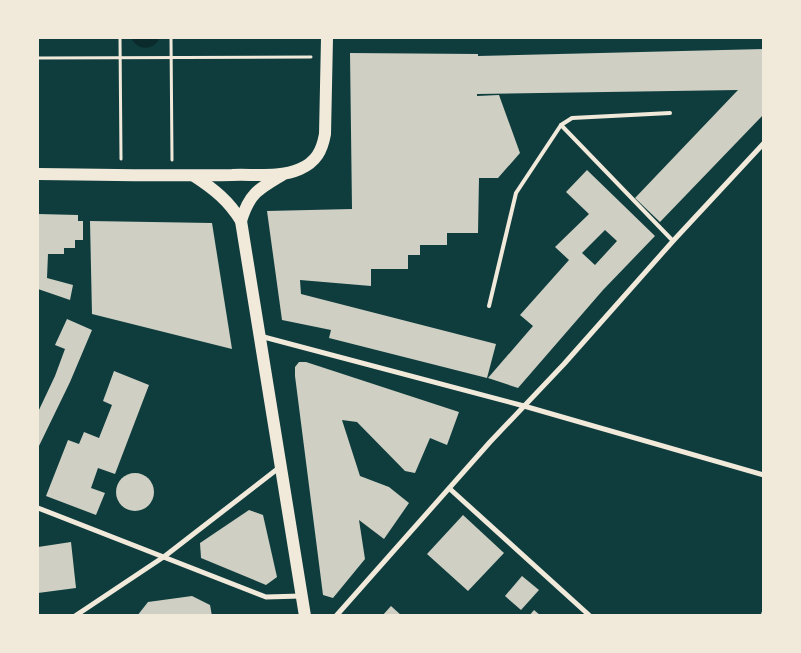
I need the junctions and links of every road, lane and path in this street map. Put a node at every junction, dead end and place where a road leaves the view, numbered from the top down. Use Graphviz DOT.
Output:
graph roads {
  1 [pos="120,38"];
  2 [pos="171,38"];
  3 [pos="327,38"];
  4 [pos="311,51"];
  5 [pos="120,57"];
  6 [pos="171,57"];
  7 [pos="38,58"];
  8 [pos="670,114"];
  9 [pos="561,125"];
  10 [pos="764,143"];
  11 [pos="38,174"];
  12 [pos="283,174"];
  13 [pos="121,175"];
  14 [pos="172,175"];
  15 [pos="194,176"];
  16 [pos="241,222"];
  17 [pos="673,241"];
  18 [pos="489,306"];
  19 [pos="260,336"];
  20 [pos="524,406"];
  21 [pos="281,467"];
  22 [pos="764,475"];
  23 [pos="450,489"];
  24 [pos="38,508"];
  25 [pos="165,556"];
  26 [pos="302,596"];
  27 [pos="75,616"];
  28 [pos="304,616"];
  29 [pos="336,616"];
  30 [pos="590,616"];
  1 -- 5 [label="path"];
  2 -- 6 [label="path"];
  3 -- 12 [label="main road"];
  4 -- 6 [label="path"];
  5 -- 6 [label="path"];
  5 -- 7 [label="path"];
  5 -- 13 [label="path"];
  6 -- 14 [label="path"];
  8 -- 9 [label="lane"];
  9 -- 17 [label="lane"];
  9 -- 18 [label="lane"];
  10 -- 17 [label="street"];
  11 -- 13 [label="main road"];
  12 -- 15 [label="main road"];
  12 -- 16 [label="main road"];
  13 -- 14 [label="main road"];
  14 -- 15 [label="main road"];
  15 -- 16 [label="main road"];
  16 -- 19 [label="main road"];
  17 -- 20 [label="street"];
  19 -- 20 [label="street"];
  19 -- 21 [label="main road"];
  20 -- 22 [label="street"];
  20 -- 23 [label="street"];
  21 -- 25 [label="street"];
  21 -- 26 [label="main road"];
  23 -- 29 [label="street"];
  23 -- 30 [label="street"];
  24 -- 25 [label="street"];
  25 -- 26 [label="street"];
  25 -- 27 [label="street"];
  26 -- 28 [label="main road"];
}
